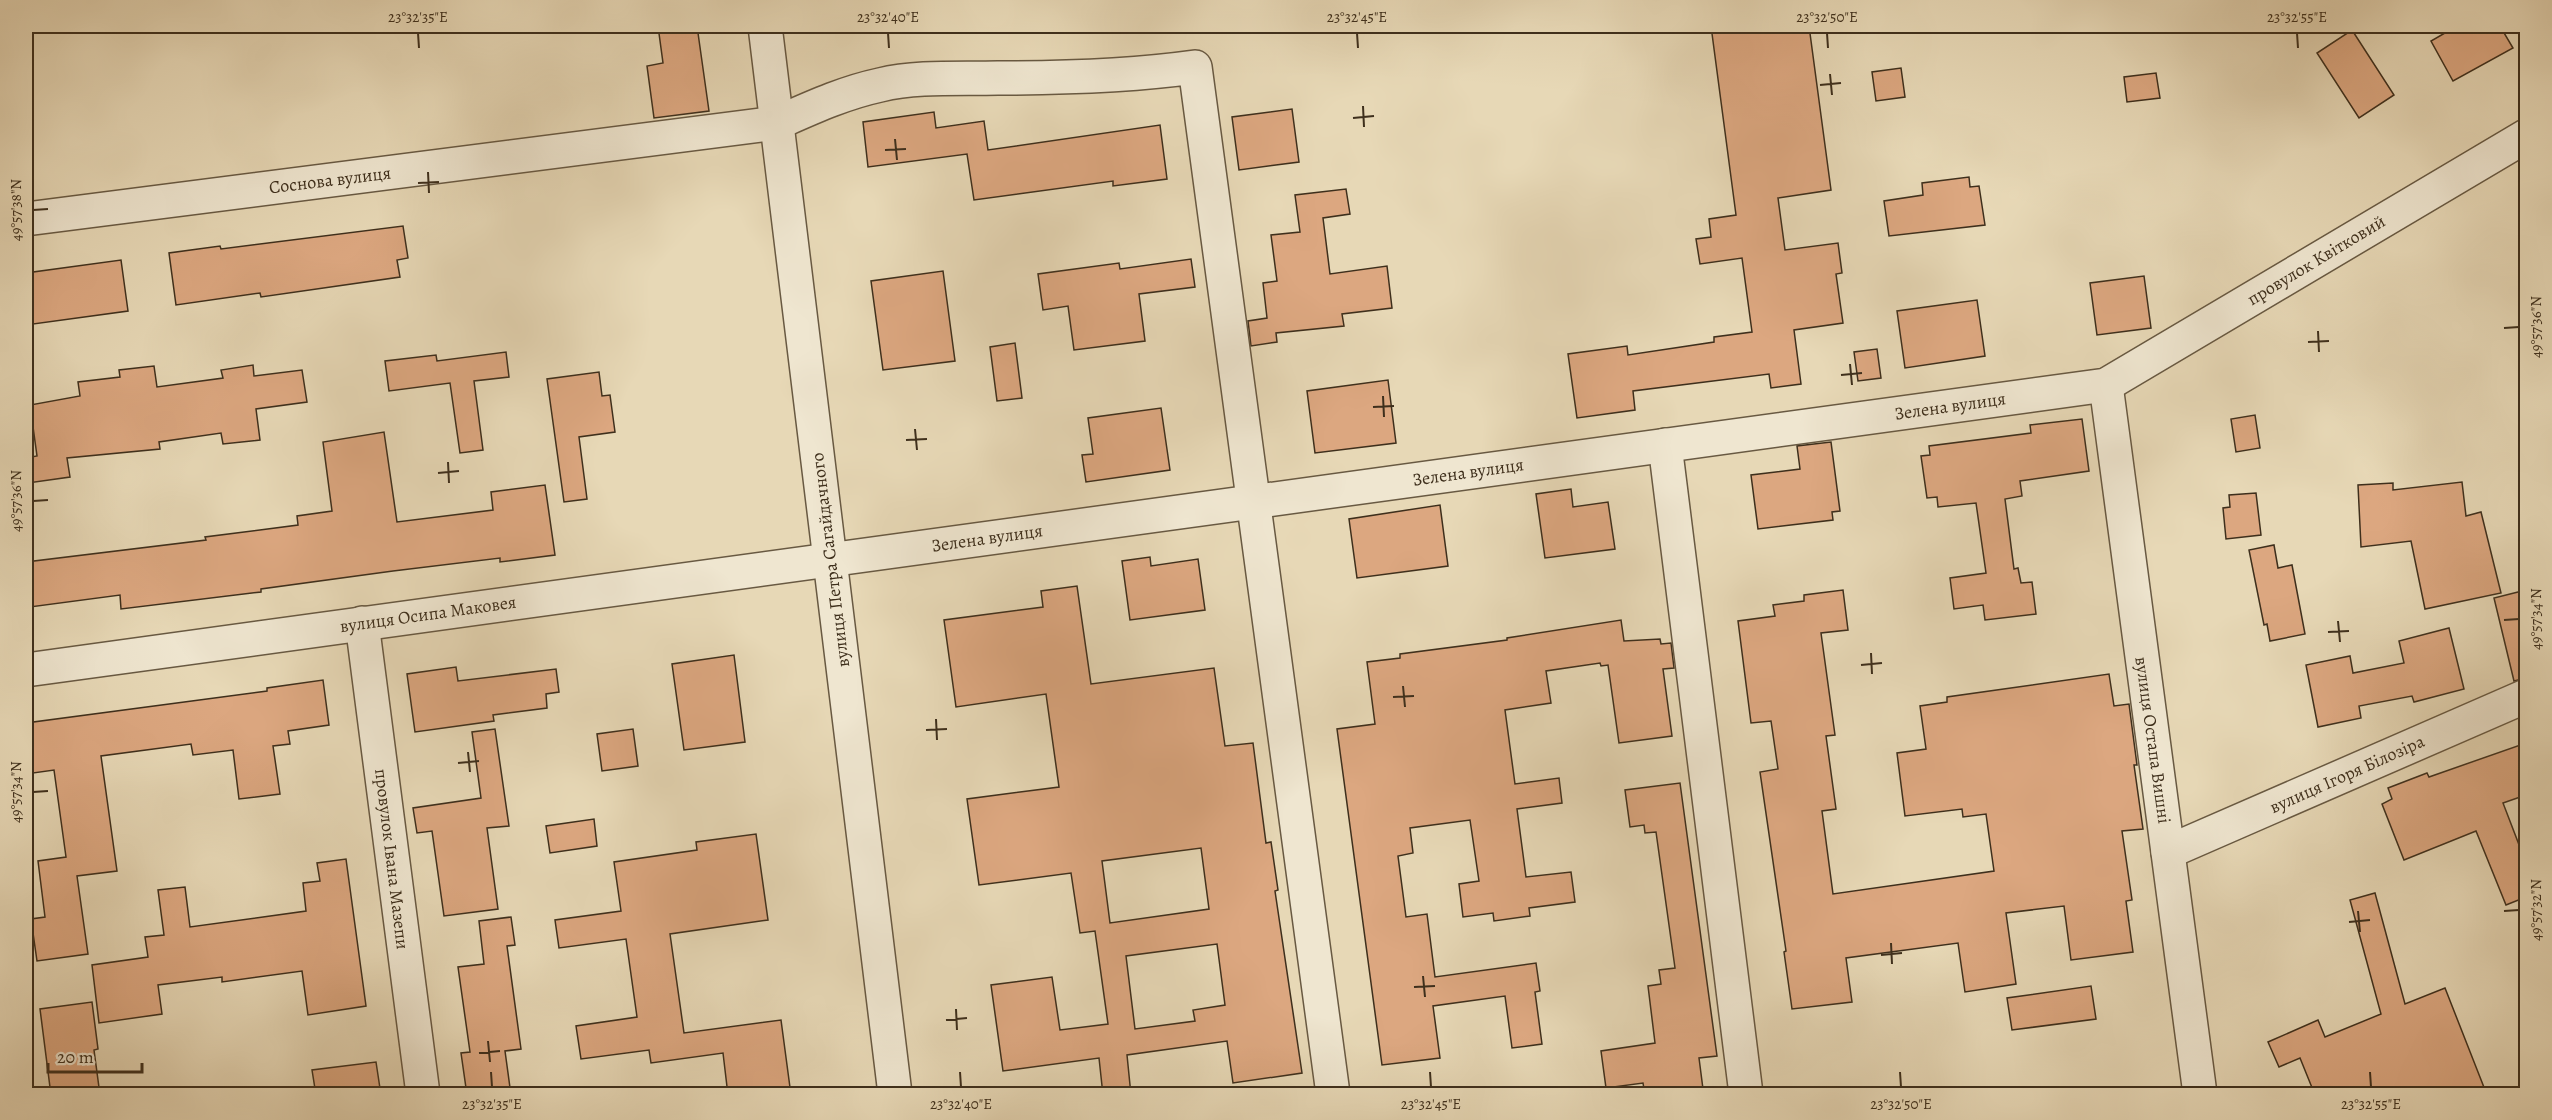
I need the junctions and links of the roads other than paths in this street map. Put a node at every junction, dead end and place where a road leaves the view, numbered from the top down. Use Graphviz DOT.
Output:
graph roads {
  1 [pos="765,26"];
  2 [pos="777,123"];
  3 [pos="2526,135"];
  4 [pos="26,219"];
  5 [pos="2106,385"];
  6 [pos="1665,445"];
  7 [pos="1253,502"];
  8 [pos="830,560"];
  9 [pos="362,623"];
  10 [pos="26,670"];
  11 [pos="2526,696"];
  12 [pos="2168,852"];
  13 [pos="423,1095"];
  14 [pos="895,1095"];
  15 [pos="1333,1095"];
  16 [pos="1746,1095"];
  17 [pos="2200,1095"];
  1 -- 2 [label="street, вулиця Петра Сагайдачного"];
  2 -- 4 [label="street, Соснова вулиця"];
  2 -- 7 [label="street, Соснова вулиця"];
  2 -- 8 [label="street, вулиця Петра Сагайдачного"];
  3 -- 5 [label="street, провулок Квітковий"];
  5 -- 6 [label="street, Зелена вулиця"];
  5 -- 12 [label="street, вулиця Остапа Вишні"];
  6 -- 7 [label="street, Зелена вулиця"];
  6 -- 16 [label="street"];
  7 -- 8 [label="street, Зелена вулиця"];
  7 -- 15 [label="street"];
  8 -- 9 [label="street, вулиця Осипа Маковея"];
  8 -- 14 [label="street, вулиця Петра Сагайдачного"];
  9 -- 10 [label="street, вулиця Осипа Маковея"];
  9 -- 13 [label="street, провулок Івана Мазепи"];
  11 -- 12 [label="street, вулиця Ігоря Білозіра"];
  12 -- 17 [label="street, вулиця Остапа Вишні"];
}
